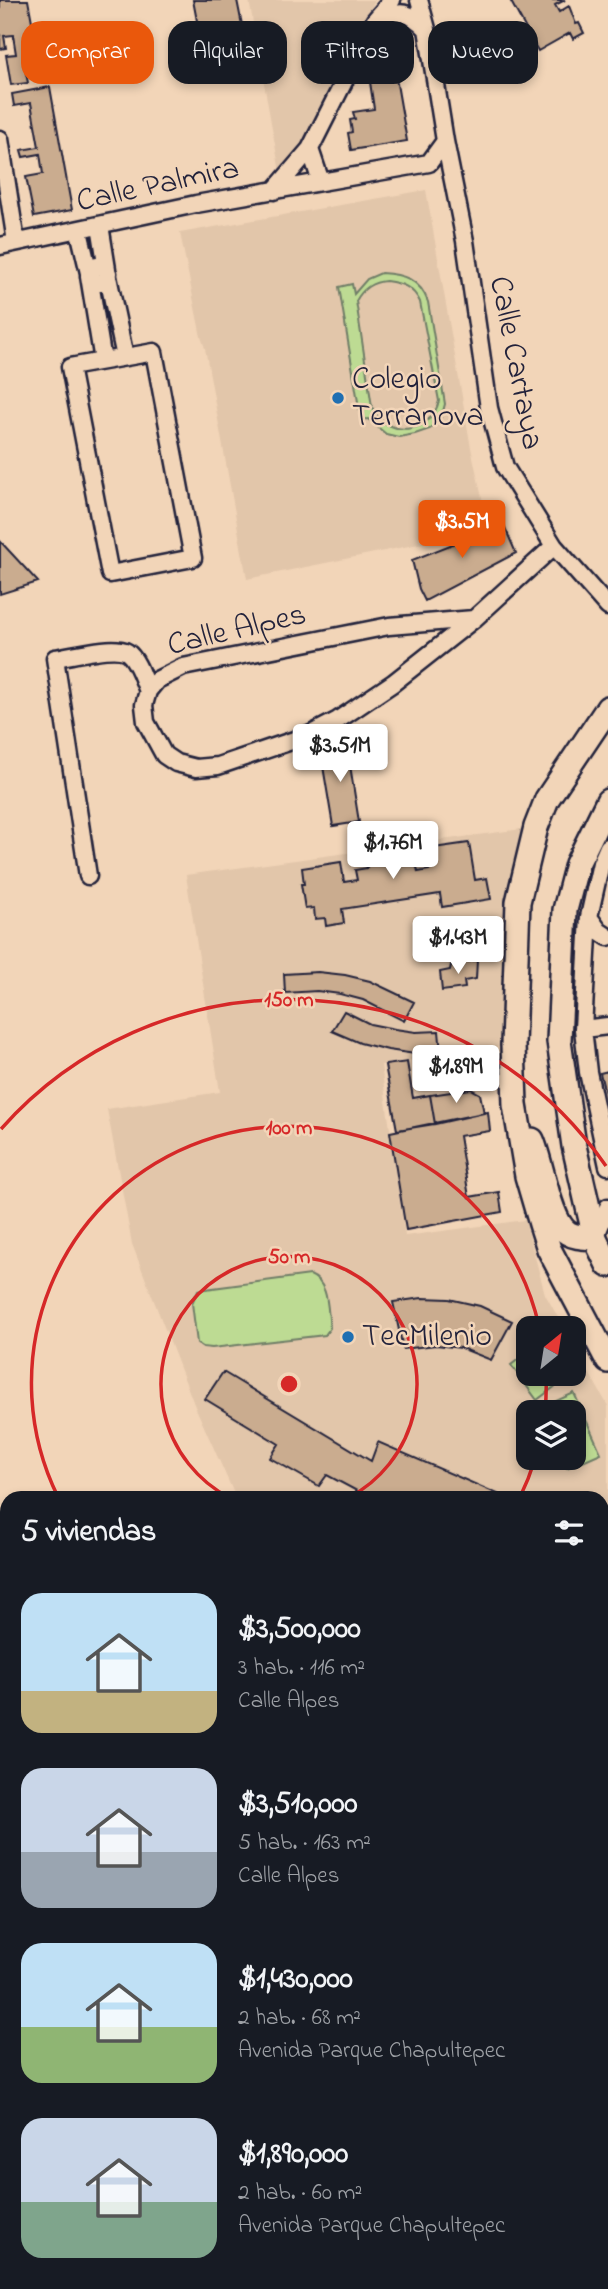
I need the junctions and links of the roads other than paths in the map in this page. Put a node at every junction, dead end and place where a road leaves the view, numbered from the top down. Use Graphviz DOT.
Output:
graph roads {
  1 [pos="392,0"];
  2 [pos="419,0"];
  3 [pos="374,21"];
  4 [pos="383,21"];
  5 [pos="427,29"];
  6 [pos="343,84"];
  7 [pos="0,139"];
  8 [pos="445,141"];
  9 [pos="310,149"];
  10 [pos="429,163"];
  11 [pos="453,182"];
  12 [pos="321,183"];
  13 [pos="274,191"];
  14 [pos="100,225"];
  15 [pos="79,231"];
  16 [pos="8,244"];
  17 [pos="107,273"];
  18 [pos="89,274"];
  19 [pos="125,357"];
  20 [pos="103,361"];
  21 [pos="554,546"];
  22 [pos="608,607"];
  23 [pos="474,619"];
  24 [pos="148,691"];
  25 [pos="608,709"];
  26 [pos="608,801"];
  27 [pos="608,847"];
  28 [pos="88,876"];
  29 [pos="589,917"];
  30 [pos="608,937"];
  31 [pos="608,1026"];
  32 [pos="583,1030"];
  33 [pos="515,1105"];
  34 [pos="608,1166"];
  35 [pos="608,1207"];
  36 [pos="595,1238"];
  37 [pos="608,1265"];
  38 [pos="608,1361"];
  1 -- 3 [label="street, Calle Palmira"];
  2 -- 5 [label="street, Calle Cartaya"];
  4 -- 5 [label="street"];
  5 -- 8 [label="street, Calle Cartaya"];
  6 -- 9 [label="street, Calle Palmira"];
  7 -- 16 [label="street"];
  8 -- 10 [label="street"];
  8 -- 11 [label="street, Calle Cartaya"];
  9 -- 12 [label="street"];
  9 -- 13 [label="street, Calle Palmira"];
  10 -- 11 [label="street"];
  10 -- 12 [label="street"];
  11 -- 21 [label="street, Calle Cartaya"];
  12 -- 13 [label="street"];
  13 -- 14 [label="street, Calle Palmira"];
  14 -- 15 [label="street, Calle Palmira"];
  14 -- 17 [label="street"];
  15 -- 16 [label="street, Calle Palmira"];
  15 -- 18 [label="street"];
  17 -- 18 [label="street"];
  17 -- 19 [label="street"];
  18 -- 20 [label="street"];
  19 -- 20 [label="street"];
  19 -- 20 [label="street"];
  21 -- 22 [label="street, Calle Cartaya"];
  21 -- 23 [label="street, Calle Alpes"];
  23 -- 24 [label="street, Calle Alpes"];
  23 -- 24 [label="street, Calle Alpes"];
  24 -- 28 [label="street"];
  25 -- 33 [label="main road"];
  26 -- 36 [label="main road"];
  27 -- 29 [label="street"];
  29 -- 30 [label="street"];
  29 -- 32 [label="street"];
  31 -- 32 [label="street"];
  32 -- 34 [label="street"];
  33 -- 36 [label="main road"];
  33 -- 38 [label="main road"];
  35 -- 36 [label="street"];
  36 -- 37 [label="main road"];
}
